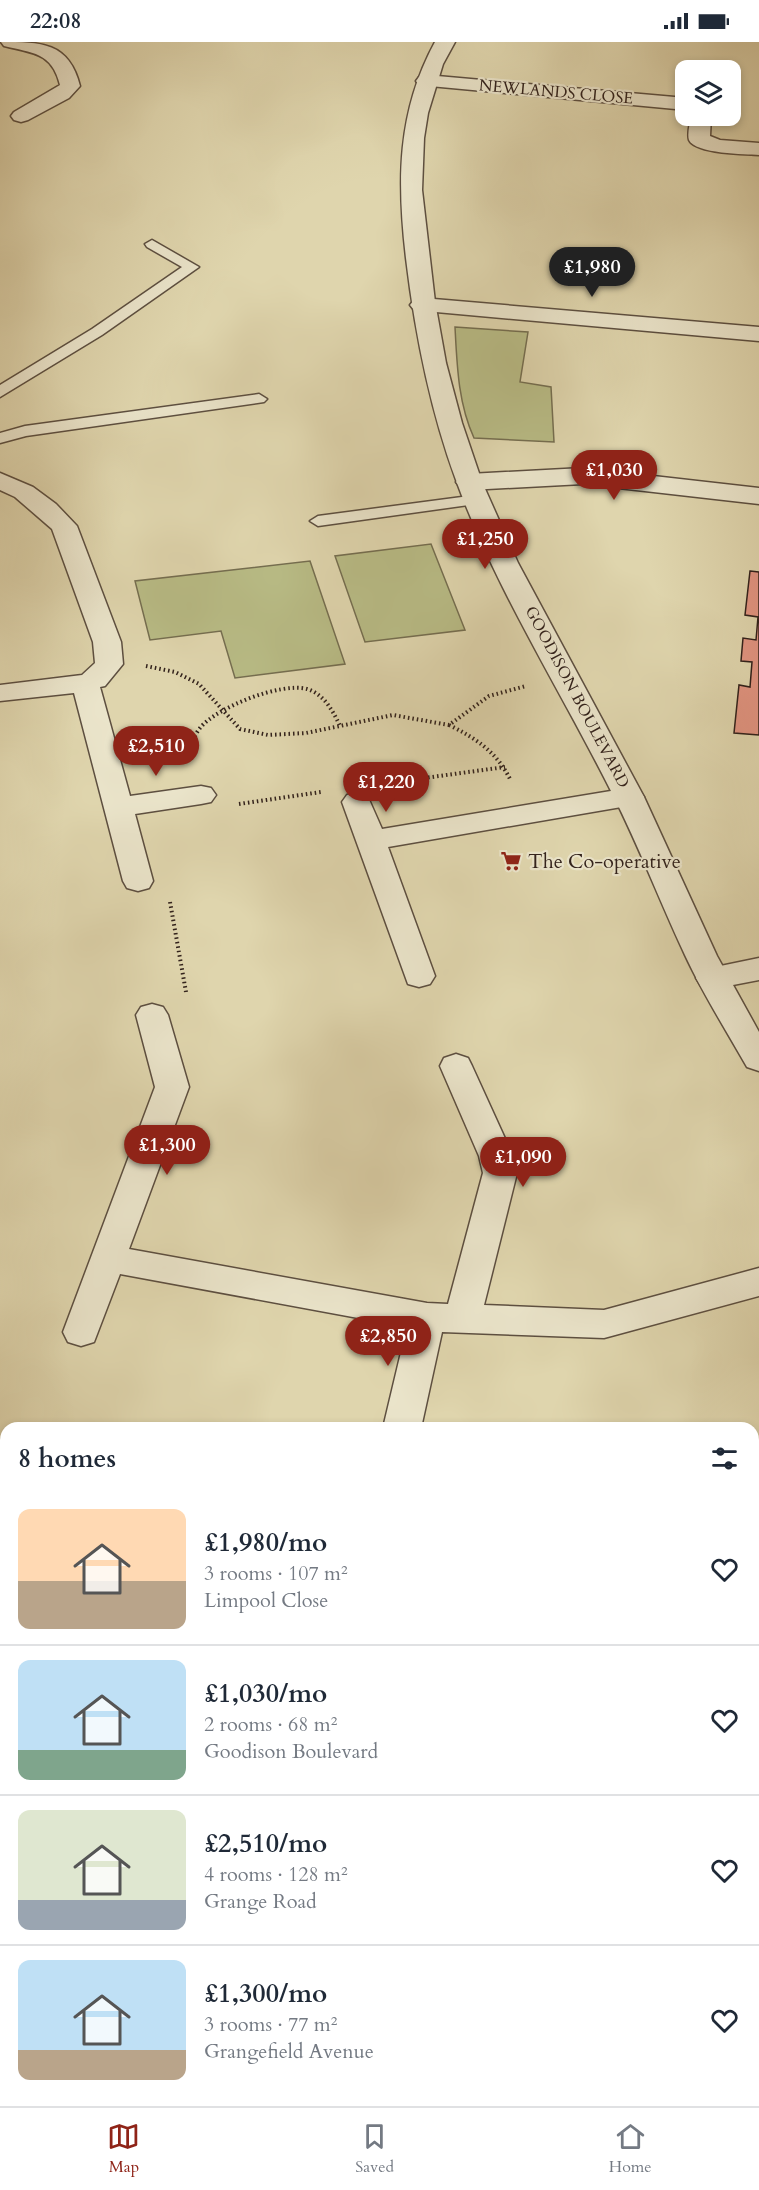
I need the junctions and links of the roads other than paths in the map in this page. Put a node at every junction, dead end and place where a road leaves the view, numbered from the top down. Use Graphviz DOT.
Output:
graph roads {
  1 [pos="10,42"];
  2 [pos="445,42"];
  3 [pos="426,81"];
  4 [pos="675,103"];
  5 [pos="21,116"];
  6 [pos="700,126"];
  7 [pos="759,149"];
  8 [pos="152,244"];
  9 [pos="422,305"];
  10 [pos="759,334"];
  11 [pos="0,392"];
  12 [pos="259,399"];
  13 [pos="0,438"];
  14 [pos="0,481"];
  15 [pos="473,491"];
  16 [pos="759,496"];
  17 [pos="318,521"];
  18 [pos="85,683"];
  19 [pos="0,693"];
  20 [pos="201,795"];
  21 [pos="354,795"];
  22 [pos="630,797"];
  23 [pos="119,807"];
  24 [pos="371,840"];
  25 [pos="138,881"];
  26 [pos="759,969"];
  27 [pos="420,976"];
  28 [pos="712,978"];
  29 [pos="152,1015"];
  30 [pos="759,1059"];
  31 [pos="456,1066"];
  32 [pos="109,1259"];
  33 [pos="759,1282"];
  34 [pos="444,1318"];
  35 [pos="81,1332"];
  36 [pos="404,1422"];
  1 -- 5 [label="street"];
  2 -- 3 [label="street, GOODISON BOULEVARD"];
  3 -- 4 [label="street, NEWLANDS CLOSE"];
  3 -- 9 [label="street, GOODISON BOULEVARD"];
  6 -- 7 [label="street"];
  8 -- 11 [label="lane"];
  9 -- 10 [label="street"];
  9 -- 15 [label="street, GOODISON BOULEVARD"];
  12 -- 13 [label="lane"];
  14 -- 18 [label="street"];
  15 -- 16 [label="street"];
  15 -- 17 [label="lane"];
  15 -- 22 [label="street, GOODISON BOULEVARD"];
  18 -- 19 [label="street"];
  18 -- 23 [label="street"];
  20 -- 23 [label="street"];
  21 -- 24 [label="street"];
  22 -- 24 [label="street"];
  22 -- 28 [label="street, GOODISON BOULEVARD"];
  23 -- 25 [label="street"];
  24 -- 27 [label="street"];
  26 -- 28 [label="street"];
  28 -- 30 [label="street, GOODISON BOULEVARD"];
  29 -- 32 [label="street"];
  31 -- 34 [label="street"];
  32 -- 34 [label="street"];
  32 -- 35 [label="street"];
  33 -- 34 [label="street"];
  34 -- 36 [label="street"];
}
